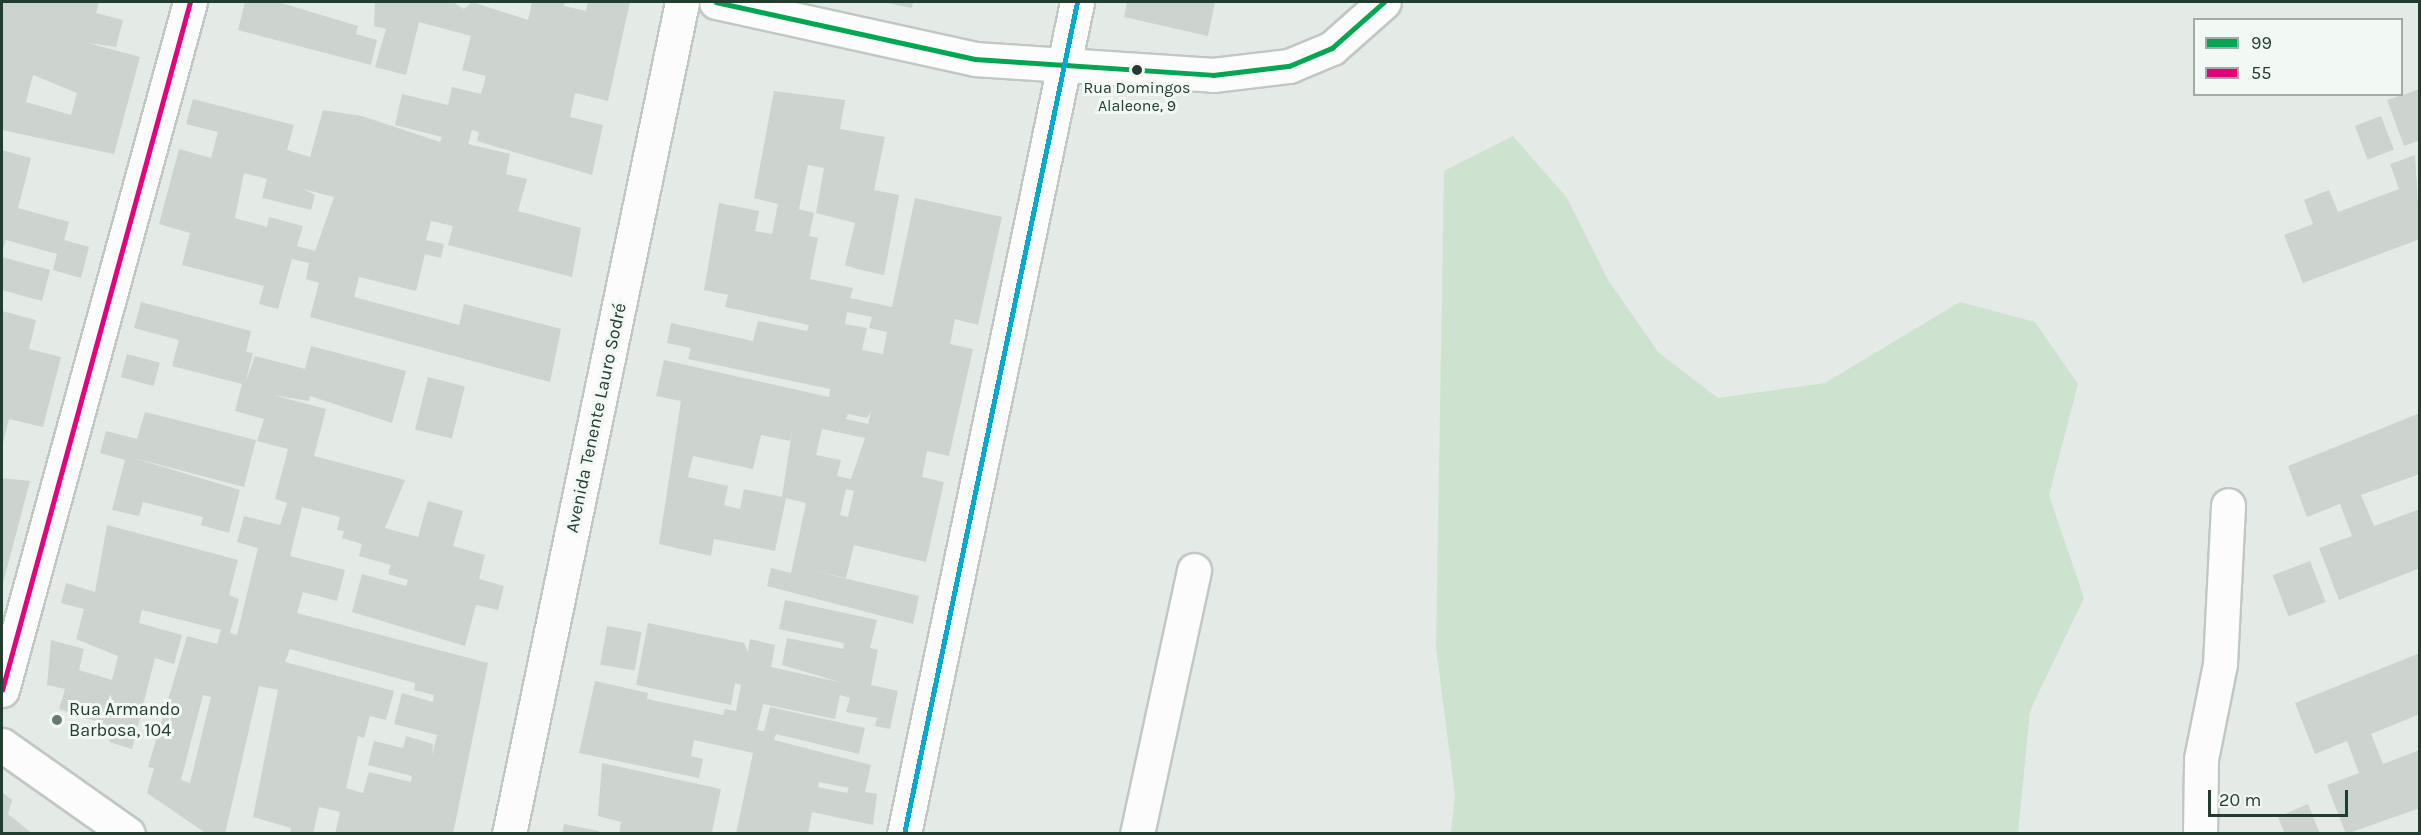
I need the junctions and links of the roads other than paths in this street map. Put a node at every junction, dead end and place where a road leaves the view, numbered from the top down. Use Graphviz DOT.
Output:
graph roads {
  1 [pos="190,2"];
  2 [pos="682,2"];
  3 [pos="716,2"];
  4 [pos="1077,2"];
  5 [pos="1384,2"];
  6 [pos="1062,68"];
  7 [pos="2228,506"];
  8 [pos="1194,570"];
  9 [pos="2,690"];
  10 [pos="2,745"];
  11 [pos="125,832"];
  12 [pos="509,834"];
  13 [pos="904,834"];
  14 [pos="1137,834"];
  15 [pos="2200,834"];
  1 -- 9 [label="street"];
  2 -- 12 [label="street, Avenida Tenente Lauro Sodré"];
  3 -- 6 [label="street"];
  4 -- 6 [label="street"];
  5 -- 6 [label="street"];
  6 -- 13 [label="street"];
  7 -- 15 [label="street"];
  8 -- 14 [label="street"];
  10 -- 11 [label="street"];
}
